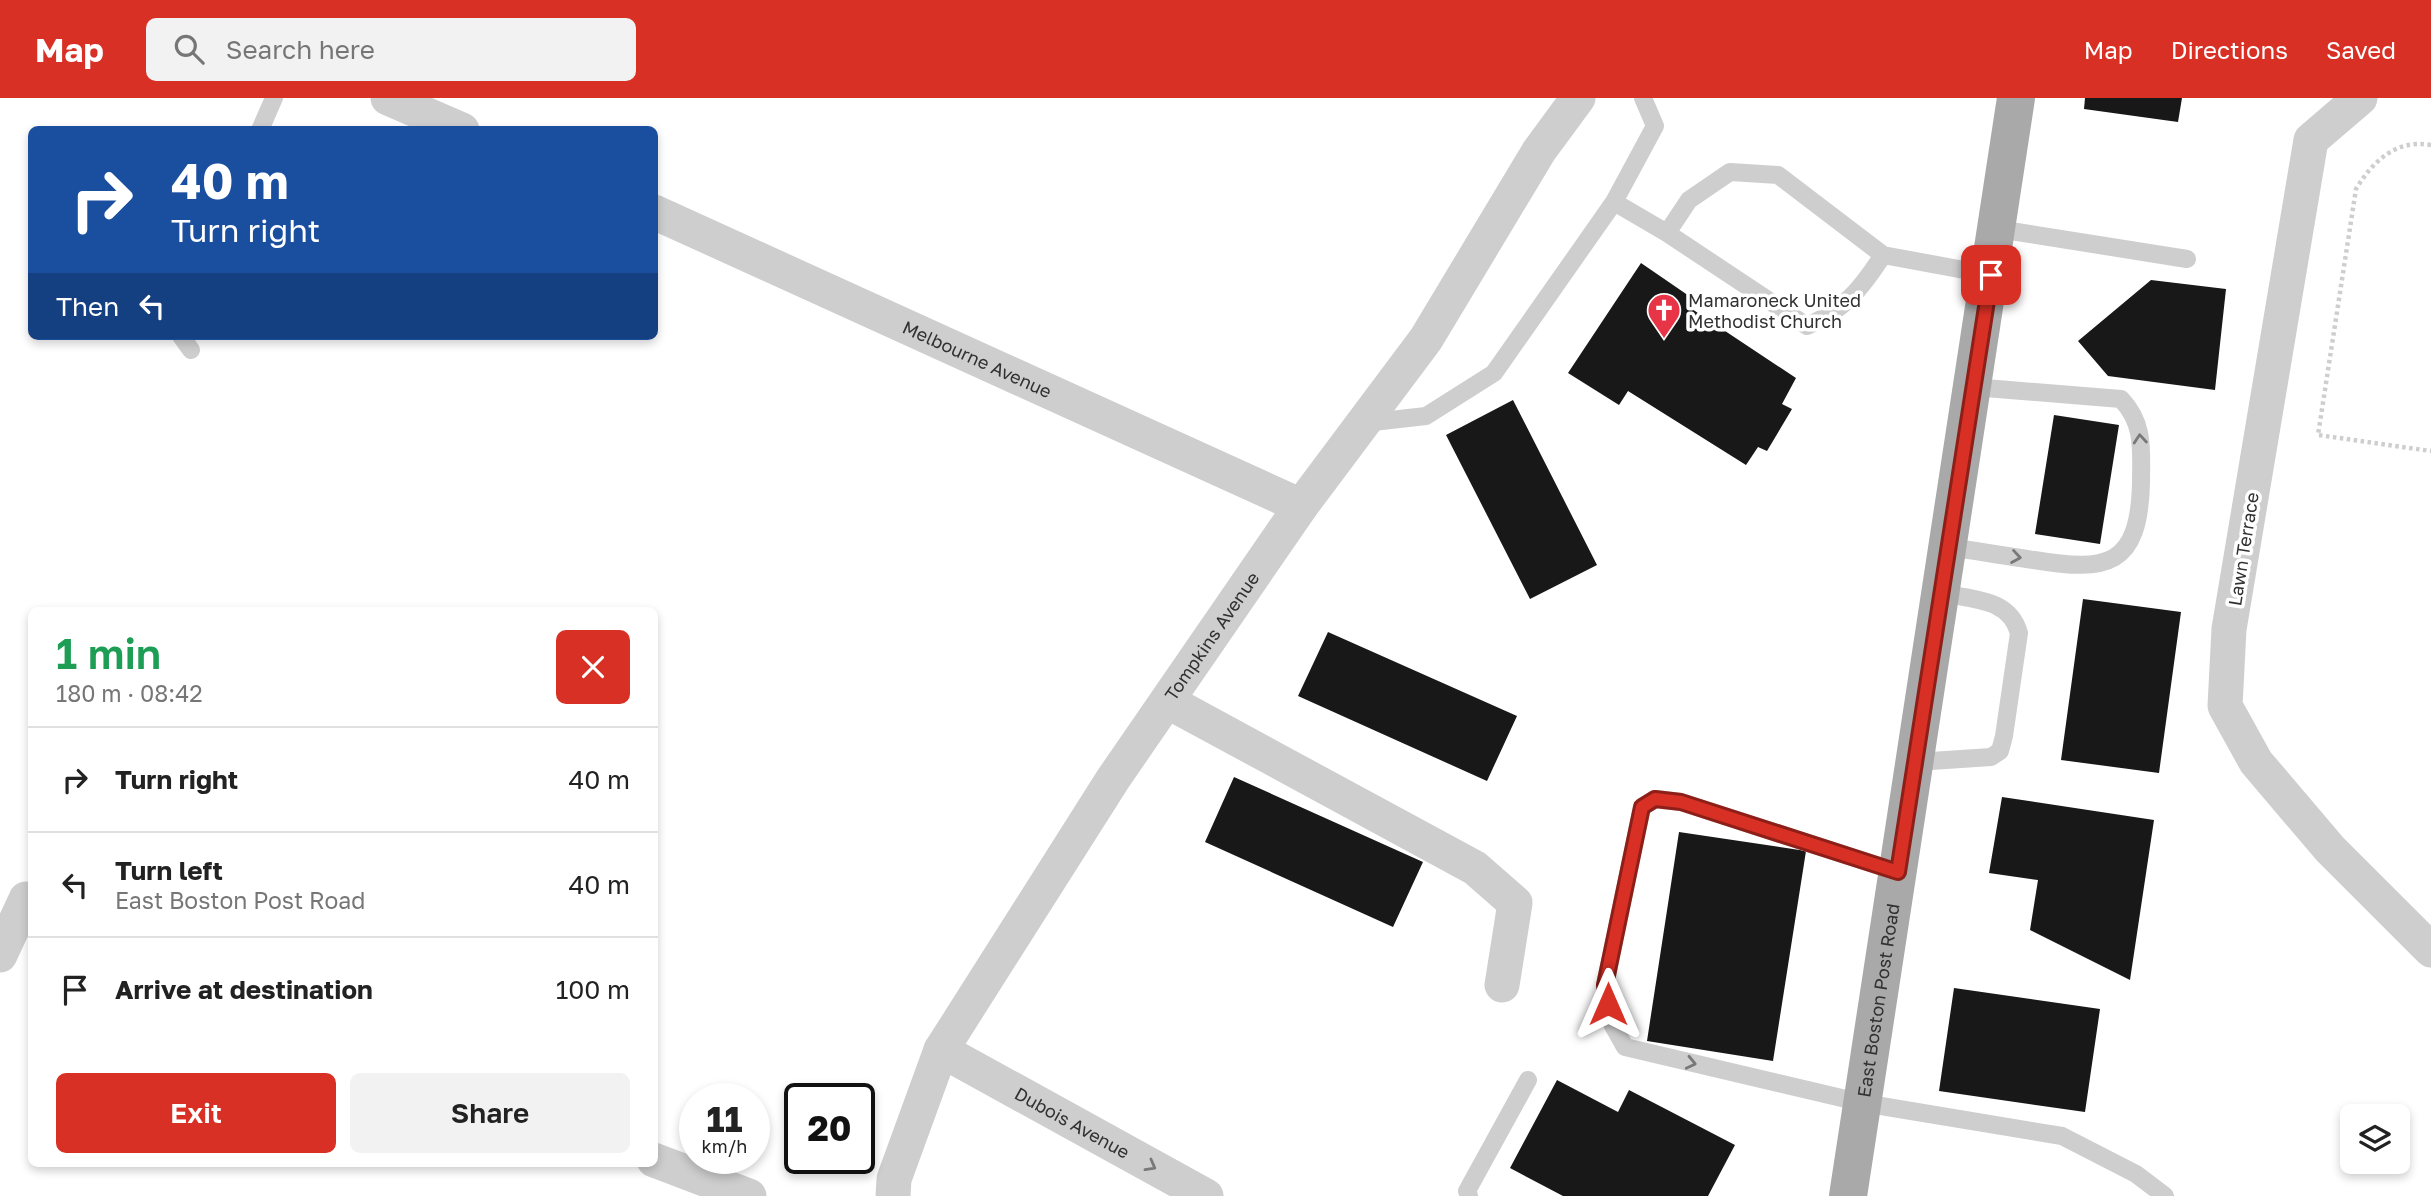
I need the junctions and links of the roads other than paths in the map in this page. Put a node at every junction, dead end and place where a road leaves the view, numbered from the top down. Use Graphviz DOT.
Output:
graph roads {
  1 [pos="274,98"];
  2 [pos="388,98"];
  3 [pos="1578,98"];
  4 [pos="1643,98"];
  5 [pos="2016,98"];
  6 [pos="2360,98"];
  7 [pos="262,126"];
  8 [pos="453,126"];
  9 [pos="1614,202"];
  10 [pos="658,214"];
  11 [pos="1998,229"];
  12 [pos="1667,233"];
  13 [pos="1883,255"];
  14 [pos="2187,259"];
  15 [pos="1991,275"];
  16 [pos="1973,387"];
  17 [pos="1363,423"];
  18 [pos="1301,506"];
  19 [pos="1949,547"];
  20 [pos="1942,593"];
  21 [pos="1167,701"];
  22 [pos="1916,762"];
  23 [pos="1898,872"];
  24 [pos="19,896"];
  25 [pos="2431,950"];
  26 [pos="0,956"];
  27 [pos="1502,985"];
  28 [pos="941,1050"];
  29 [pos="1528,1080"];
  30 [pos="1863,1103"];
  31 [pos="658,1162"];
  32 [pos="749,1196"];
  33 [pos="893,1196"];
  34 [pos="1206,1196"];
  35 [pos="1469,1196"];
  36 [pos="1848,1196"];
  37 [pos="2165,1196"];
  1 -- 7 [label="lane"];
  2 -- 8 [label="street"];
  3 -- 17 [label="street, Tompkins Avenue"];
  4 -- 9 [label="lane"];
  5 -- 11 [label="main road, East Boston Post Road"];
  6 -- 25 [label="street, Lawn Terrace"];
  9 -- 12 [label="lane"];
  9 -- 17 [label="lane"];
  10 -- 18 [label="street, Melbourne Avenue"];
  11 -- 14 [label="lane"];
  11 -- 15 [label="main road, East Boston Post Road"];
  12 -- 13 [label="lane"];
  12 -- 13 [label="lane"];
  13 -- 15 [label="lane"];
  15 -- 16 [label="main road, East Boston Post Road"];
  16 -- 19 [label="main road, East Boston Post Road"];
  19 -- 16 [label="lane, one-way"];
  17 -- 18 [label="street, Tompkins Avenue"];
  18 -- 21 [label="street, Tompkins Avenue"];
  19 -- 20 [label="main road, East Boston Post Road"];
  20 -- 22 [label="main road, East Boston Post Road"];
  20 -- 22 [label="lane"];
  21 -- 27 [label="street"];
  21 -- 28 [label="street, Tompkins Avenue"];
  22 -- 23 [label="main road, East Boston Post Road"];
  23 -- 30 [label="main road, East Boston Post Road"];
  23 -- 30 [label="lane, one-way"];
  24 -- 26 [label="street"];
  28 -- 33 [label="street, Tompkins Avenue"];
  28 -- 34 [label="street, Dubois Avenue, one-way"];
  29 -- 35 [label="lane"];
  30 -- 36 [label="main road, East Boston Post Road"];
  30 -- 37 [label="lane"];
  31 -- 32 [label="street"];
}
